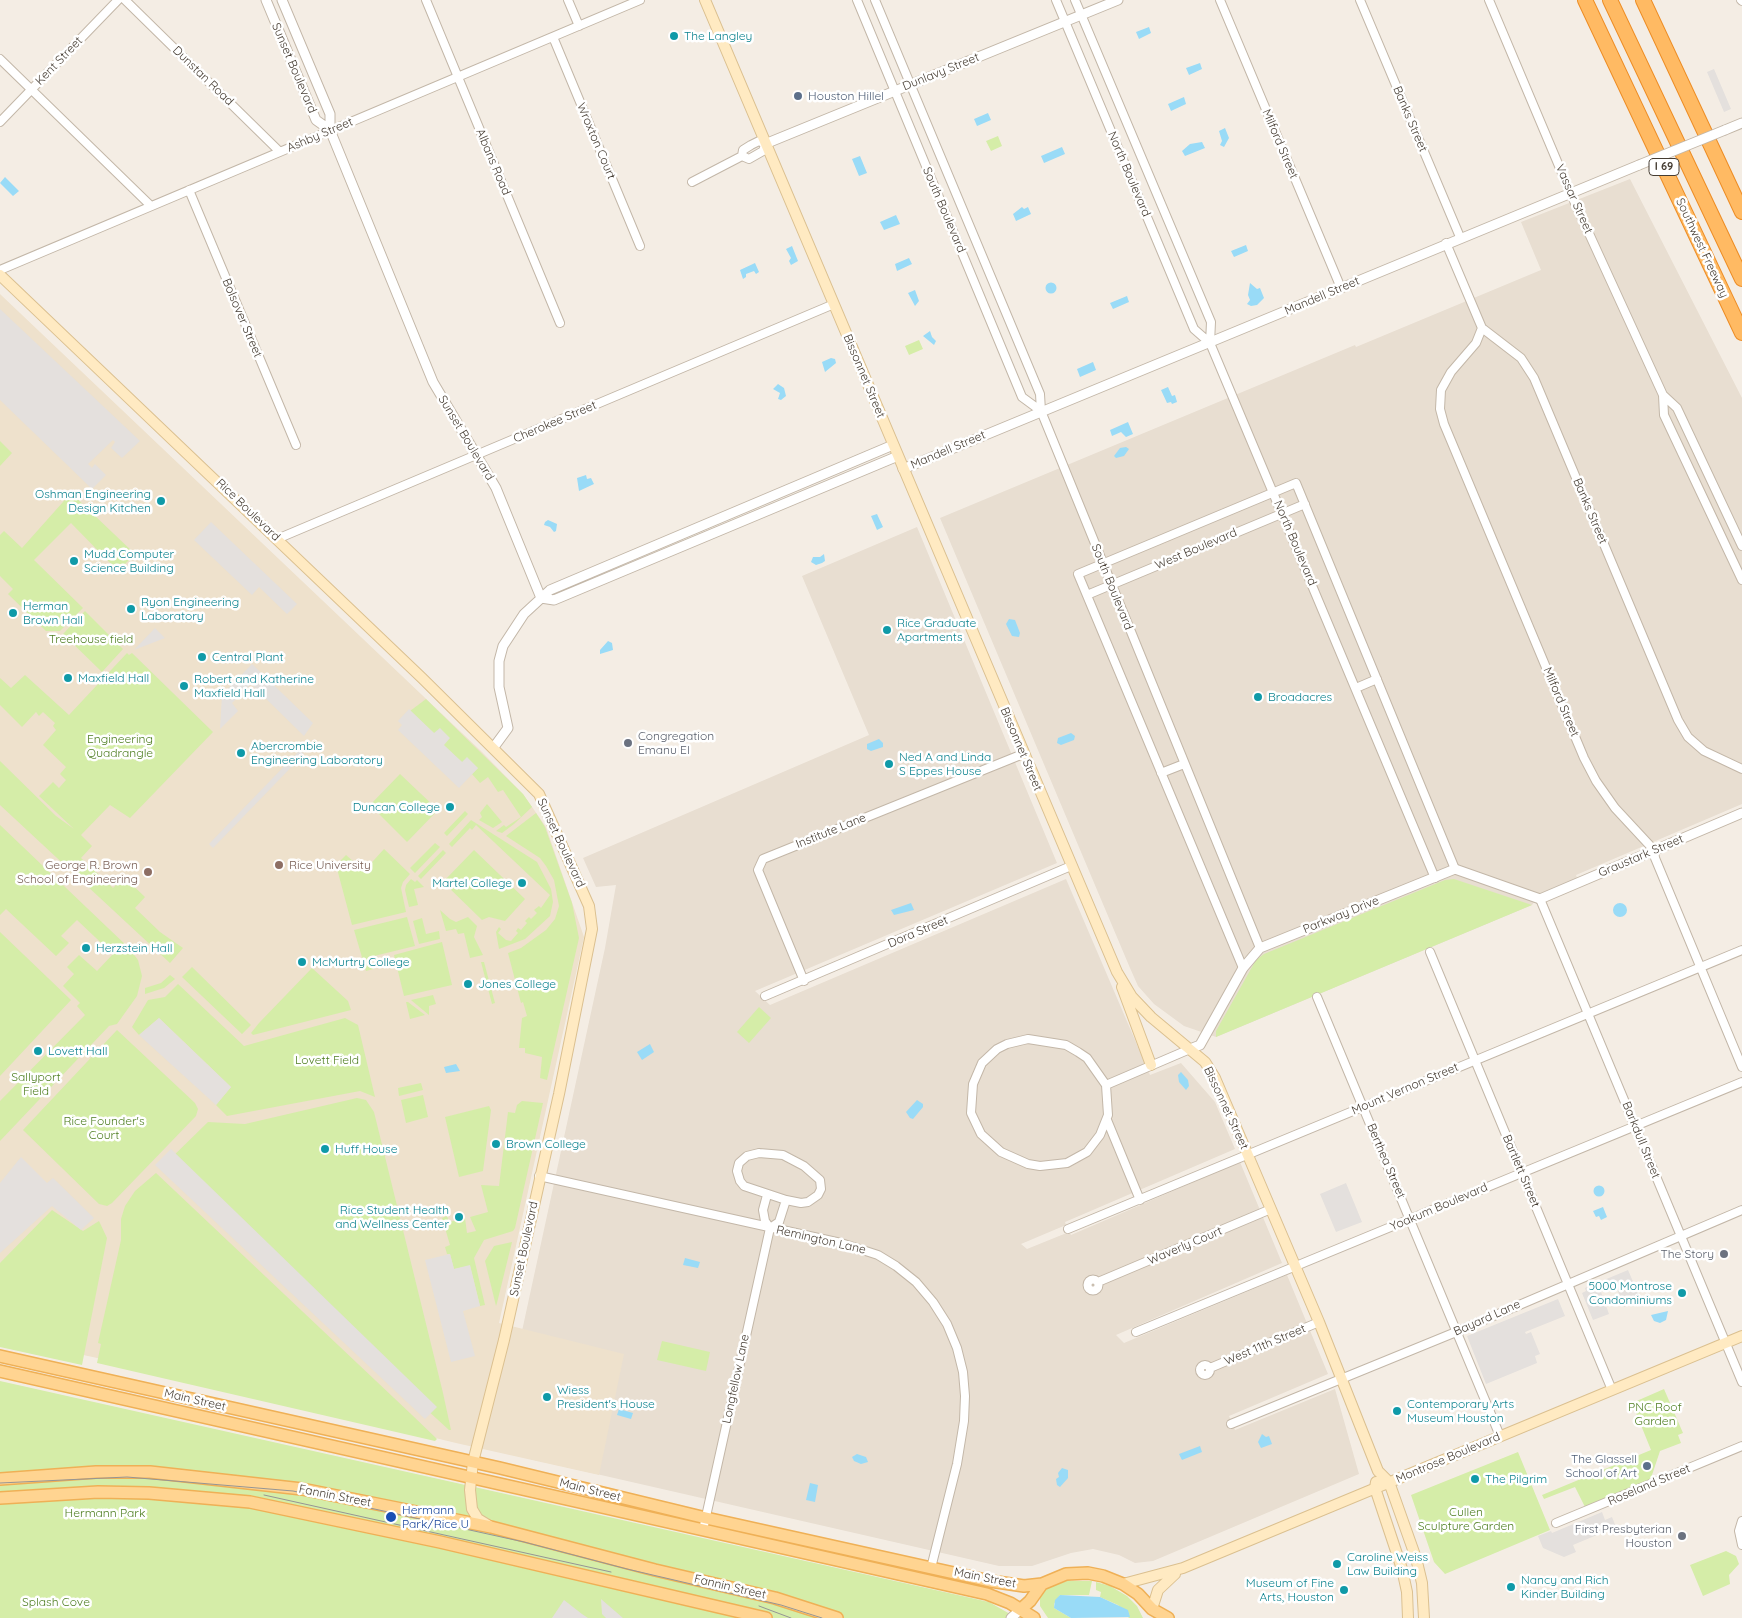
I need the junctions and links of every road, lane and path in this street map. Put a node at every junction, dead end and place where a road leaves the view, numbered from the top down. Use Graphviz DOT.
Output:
graph roads {
  1 [pos="118,0"];
  2 [pos="125,0"];
  3 [pos="266,0"];
  4 [pos="282,0"];
  5 [pos="426,0"];
  6 [pos="568,0"];
  7 [pos="640,0"];
  8 [pos="705,0"];
  9 [pos="856,0"];
  10 [pos="875,0"];
  11 [pos="1056,0"];
  12 [pos="1076,0"];
  13 [pos="1118,0"];
  14 [pos="1220,0"];
  15 [pos="1360,0"];
  16 [pos="1489,0"];
  17 [pos="1585,0"];
  18 [pos="1610,0"];
  19 [pos="1642,0"];
  20 [pos="1082,15"];
  21 [pos="1065,22"];
  22 [pos="579,26"];
  23 [pos="553,37"];
  24 [pos="0,59"];
  25 [pos="458,76"];
  26 [pos="910,85"];
  27 [pos="31,90"];
  28 [pos="894,92"];
  29 [pos="0,122"];
  30 [pos="1742,123"];
  31 [pos="330,130"];
  32 [pos="765,144"];
  33 [pos="280,152"];
  34 [pos="692,182"];
  35 [pos="189,190"];
  36 [pos="1570,192"];
  37 [pos="151,206"];
  38 [pos="1742,212"];
  39 [pos="1460,237"];
  40 [pos="1446,243"];
  41 [pos="640,246"];
  42 [pos="0,270"];
  43 [pos="0,275"];
  44 [pos="1742,279"];
  45 [pos="1341,288"];
  46 [pos="834,304"];
  47 [pos="560,323"];
  48 [pos="1482,328"];
  49 [pos="1742,333"];
  50 [pos="1210,343"];
  51 [pos="1664,395"];
  52 [pos="1041,411"];
  53 [pos="893,444"];
  54 [pos="296,446"];
  55 [pos="478,454"];
  56 [pos="898,456"];
  57 [pos="903,469"];
  58 [pos="1296,483"];
  59 [pos="1274,493"];
  60 [pos="1305,504"];
  61 [pos="1282,513"];
  62 [pos="277,539"];
  63 [pos="668,540"];
  64 [pos="1742,546"];
  65 [pos="673,550"];
  66 [pos="1102,564"];
  67 [pos="1078,574"];
  68 [pos="1742,580"];
  69 [pos="1111,585"];
  70 [pos="1087,595"];
  71 [pos="541,598"];
  72 [pos="1377,679"];
  73 [pos="1356,688"];
  74 [pos="494,747"];
  75 [pos="1023,754"];
  76 [pos="1184,764"];
  77 [pos="1742,770"];
  78 [pos="1162,773"];
  79 [pos="1742,813"];
  80 [pos="1654,850"];
  81 [pos="1071,866"];
  82 [pos="1455,869"];
  83 [pos="1435,878"];
  84 [pos="1540,899"];
  85 [pos="1260,948"];
  86 [pos="1742,950"];
  87 [pos="1430,952"];
  88 [pos="1700,967"];
  89 [pos="1243,968"];
  90 [pos="1117,972"];
  91 [pos="804,981"];
  92 [pos="766,996"];
  93 [pos="1317,997"];
  94 [pos="1589,1013"];
  95 [pos="1190,1049"];
  96 [pos="1475,1059"];
  97 [pos="1151,1065"];
  98 [pos="1742,1067"];
  99 [pos="1742,1082"];
  100 [pos="1106,1085"];
  101 [pos="1363,1106"];
  102 [pos="1107,1120"];
  103 [pos="1635,1126"];
  104 [pos="1248,1154"];
  105 [pos="1522,1173"];
  106 [pos="540,1176"];
  107 [pos="767,1195"];
  108 [pos="786,1200"];
  109 [pos="1140,1200"];
  110 [pos="1272,1209"];
  111 [pos="1742,1210"];
  112 [pos="1410,1220"];
  113 [pos="770,1228"];
  114 [pos="1068,1229"];
  115 [pos="1680,1236"];
  116 [pos="1296,1265"];
  117 [pos="1098,1282"];
  118 [pos="1568,1283"];
  119 [pos="1319,1322"];
  120 [pos="1136,1332"];
  121 [pos="1456,1332"];
  122 [pos="1742,1336"];
  123 [pos="1726,1342"];
  124 [pos="0,1356"];
  125 [pos="1210,1368"];
  126 [pos="0,1371"];
  127 [pos="1342,1379"];
  128 [pos="1742,1382"];
  129 [pos="1612,1390"];
  130 [pos="1231,1424"];
  131 [pos="1500,1436"];
  132 [pos="1742,1446"];
  133 [pos="473,1462"];
  134 [pos="1378,1471"];
  135 [pos="470,1477"];
  136 [pos="0,1479"];
  137 [pos="1389,1482"];
  138 [pos="1375,1488"];
  139 [pos="0,1498"];
  140 [pos="706,1518"];
  141 [pos="1742,1521"];
  142 [pos="1556,1523"];
  143 [pos="491,1527"];
  144 [pos="703,1530"];
  145 [pos="1742,1545"];
  146 [pos="930,1568"];
  147 [pos="1183,1568"];
  148 [pos="1042,1584"];
  149 [pos="1123,1584"];
  150 [pos="1030,1601"];
  151 [pos="1021,1609"];
  152 [pos="1152,1613"];
  153 [pos="1033,1617"];
  154 [pos="766,1618"];
  155 [pos="837,1618"];
  156 [pos="1011,1618"];
  157 [pos="1168,1618"];
  158 [pos="1408,1618"];
  159 [pos="1424,1618"];
  1 -- 27 [label="street, Kent Street"];
  2 -- 33 [label="street, Dunstan Road"];
  3 -- 31 [label="street, Sunset Boulevard"];
  4 -- 31 [label="street, Sunset Boulevard"];
  5 -- 25 [label="street, Albans Road"];
  6 -- 22 [label="street"];
  7 -- 22 [label="street, Ashby Street"];
  8 -- 32 [label="main road, Bissonnet Street"];
  9 -- 28 [label="street, South Boulevard"];
  10 -- 26 [label="street, South Boulevard"];
  11 -- 21 [label="street, North Boulevard"];
  12 -- 20 [label="street, North Boulevard"];
  13 -- 20 [label="street, Dunlavy Street"];
  14 -- 45 [label="street, Milford Street"];
  15 -- 39 [label="street, Banks Street"];
  16 -- 36 [label="street, Vassar Street"];
  17 -- 49 [label="highway, Southwest Freeway / I 69"];
  18 -- 44 [label="highway"];
  19 -- 38 [label="highway"];
  20 -- 21 [label="street, Dunlavy Street"];
  20 -- 50 [label="street, North Boulevard"];
  21 -- 26 [label="street, Dunlavy Street"];
  21 -- 50 [label="street, North Boulevard"];
  22 -- 23 [label="street, Ashby Street"];
  23 -- 25 [label="street, Ashby Street"];
  23 -- 41 [label="street, Wroxton Court"];
  24 -- 27 [label="street"];
  25 -- 31 [label="street, Ashby Street"];
  25 -- 47 [label="street, Albans Road"];
  26 -- 28 [label="street, Dunlavy Street"];
  26 -- 52 [label="street, South Boulevard"];
  27 -- 29 [label="street, Kent Street"];
  27 -- 37 [label="street"];
  28 -- 32 [label="street, Dunlavy Street"];
  28 -- 52 [label="street, South Boulevard"];
  30 -- 36 [label="street, Mandell Street, bridge"];
  31 -- 33 [label="street, Ashby Street"];
  31 -- 55 [label="street, Sunset Boulevard"];
  32 -- 34 [label="street"];
  32 -- 46 [label="main road, Bissonnet Street"];
  33 -- 35 [label="street, Ashby Street"];
  35 -- 37 [label="street, Ashby Street"];
  35 -- 54 [label="street, Bolsover Street"];
  36 -- 39 [label="street, Mandell Street"];
  36 -- 51 [label="street, Vassar Street"];
  37 -- 42 [label="street, Ashby Street"];
  39 -- 40 [label="street, Mandell Street"];
  40 -- 45 [label="street, Mandell Street"];
  40 -- 48 [label="street, Banks Street"];
  43 -- 62 [label="main road, Rice Boulevard"];
  45 -- 50 [label="street, Mandell Street"];
  46 -- 53 [label="main road, Bissonnet Street"];
  46 -- 55 [label="street, Cherokee Street"];
  48 -- 77 [label="street, Banks Street"];
  48 -- 80 [label="street, Milford Street"];
  50 -- 52 [label="street, Mandell Street"];
  50 -- 59 [label="street, North Boulevard"];
  51 -- 64 [label="street, Vassar Street"];
  51 -- 68 [label="street, Vassar Street"];
  52 -- 57 [label="street, Mandell Street"];
  52 -- 66 [label="street, South Boulevard"];
  53 -- 56 [label="main road, Bissonnet Street"];
  53 -- 63 [label="street"];
  55 -- 62 [label="street, Cherokee Street"];
  55 -- 71 [label="street, Sunset Boulevard"];
  56 -- 57 [label="main road, Bissonnet Street"];
  56 -- 65 [label="street, Mandell Street"];
  57 -- 75 [label="main road, Bissonnet Street"];
  58 -- 59 [label="street, West Boulevard"];
  58 -- 60 [label="street, North Boulevard"];
  59 -- 61 [label="street, North Boulevard"];
  59 -- 66 [label="street, West Boulevard"];
  60 -- 61 [label="street, West Boulevard"];
  60 -- 72 [label="street, North Boulevard"];
  61 -- 69 [label="street, West Boulevard"];
  61 -- 73 [label="street, North Boulevard"];
  62 -- 74 [label="main road, Rice Boulevard"];
  63 -- 65 [label="street"];
  63 -- 71 [label="street"];
  65 -- 71 [label="street, Mandell Street"];
  66 -- 67 [label="street, West Boulevard"];
  66 -- 69 [label="street, South Boulevard"];
  67 -- 70 [label="street, South Boulevard"];
  69 -- 70 [label="street, West Boulevard"];
  69 -- 76 [label="street, South Boulevard"];
  70 -- 78 [label="street, South Boulevard"];
  71 -- 74 [label="street"];
  72 -- 73 [label="street"];
  72 -- 82 [label="street, North Boulevard"];
  73 -- 83 [label="street, North Boulevard"];
  74 -- 106 [label="main road, Sunset Boulevard"];
  75 -- 81 [label="main road, Bissonnet Street"];
  75 -- 91 [label="street, Institute Lane"];
  76 -- 78 [label="street"];
  76 -- 85 [label="street, South Boulevard"];
  78 -- 89 [label="street, South Boulevard"];
  79 -- 80 [label="street, Graustark Street"];
  80 -- 84 [label="street, Graustark Street"];
  80 -- 88 [label="street, Milford Street"];
  81 -- 90 [label="main road, Bissonnet Street"];
  81 -- 91 [label="street, Dora Street"];
  82 -- 83 [label="street, Parkway Drive"];
  82 -- 84 [label="street"];
  83 -- 85 [label="street, Parkway Drive"];
  84 -- 94 [label="street, Barkdull Street"];
  85 -- 89 [label="street, Parkway Drive"];
  86 -- 88 [label="street, Mount Vernon Street"];
  87 -- 96 [label="street, Bartlett Street"];
  88 -- 94 [label="street, Mount Vernon Street"];
  88 -- 98 [label="street, Milford Street"];
  89 -- 95 [label="street, Parkway Drive"];
  90 -- 95 [label="main road, Bissonnet Street"];
  90 -- 97 [label="main road"];
  91 -- 92 [label="street, Dora Street"];
  93 -- 101 [label="street, Berthea Street"];
  94 -- 96 [label="street, Mount Vernon Street"];
  94 -- 103 [label="street, Barkdull Street"];
  95 -- 97 [label="street"];
  95 -- 104 [label="main road, Bissonnet Street"];
  96 -- 101 [label="street, Mount Vernon Street"];
  96 -- 105 [label="street, Bartlett Street"];
  97 -- 100 [label="street"];
  99 -- 103 [label="street, Yoakum Boulevard"];
  100 -- 102 [label="street"];
  100 -- 102 [label="street"];
  101 -- 104 [label="street, Mount Vernon Street"];
  101 -- 112 [label="street, Berthea Street"];
  102 -- 109 [label="street"];
  103 -- 105 [label="street, Yoakum Boulevard"];
  103 -- 115 [label="street, Barkdull Street"];
  104 -- 109 [label="street, Mount Vernon Street"];
  104 -- 110 [label="main road, Bissonnet Street"];
  105 -- 112 [label="street, Yoakum Boulevard"];
  105 -- 118 [label="street, Bartlett Street"];
  106 -- 113 [label="street, Remington Lane"];
  106 -- 133 [label="main road, Sunset Boulevard"];
  107 -- 108 [label="street"];
  107 -- 108 [label="street"];
  107 -- 113 [label="street"];
  108 -- 113 [label="street"];
  109 -- 114 [label="street, Mount Vernon Street"];
  110 -- 116 [label="main road, Bissonnet Street"];
  110 -- 117 [label="street, Waverly Court"];
  111 -- 115 [label="street, Bayard Lane"];
  112 -- 116 [label="street, Yoakum Boulevard"];
  112 -- 121 [label="street, Berthea Street"];
  113 -- 140 [label="street, Longfellow Lane"];
  113 -- 146 [label="street, Remington Lane"];
  115 -- 118 [label="street, Bayard Lane"];
  115 -- 123 [label="street, Barkdull Street"];
  116 -- 119 [label="main road, Bissonnet Street"];
  116 -- 120 [label="street, Yoakum Boulevard"];
  118 -- 121 [label="street, Bayard Lane"];
  118 -- 129 [label="street, Bartlett Street"];
  119 -- 125 [label="street, West 11th Street"];
  119 -- 127 [label="main road, Bissonnet Street"];
  121 -- 127 [label="street, Bayard Lane"];
  121 -- 131 [label="street, Berthea Street"];
  122 -- 123 [label="main road, Montrose Boulevard"];
  123 -- 128 [label="street, Barkdull Street"];
  123 -- 129 [label="main road, Montrose Boulevard"];
  124 -- 133 [label="main road, Main Street"];
  126 -- 135 [label="main road, Main Street"];
  127 -- 130 [label="street, Bayard Lane"];
  127 -- 134 [label="main road, Bissonnet Street"];
  129 -- 131 [label="main road, Montrose Boulevard"];
  131 -- 137 [label="main road, Montrose Boulevard"];
  132 -- 142 [label="street, Roseland Street"];
  133 -- 135 [label="main road, Sunset Boulevard"];
  133 -- 140 [label="main road, Main Street"];
  134 -- 137 [label="main road, Bissonnet Street"];
  134 -- 138 [label="main road"];
  135 -- 143 [label="main road, Sunset Boulevard"];
  135 -- 144 [label="main road, Main Street"];
  136 -- 143 [label="main road, Fannin Street"];
  137 -- 138 [label="main road, Montrose Boulevard"];
  137 -- 159 [label="main road, Bissonnet Street"];
  138 -- 147 [label="main road, Montrose Boulevard"];
  138 -- 158 [label="main road"];
  139 -- 154 [label="main road, Fannin Street"];
  140 -- 144 [label="street, Longfellow Lane"];
  140 -- 146 [label="main road, Main Street"];
  141 -- 145 [label="street"];
  143 -- 155 [label="main road, Fannin Street"];
  144 -- 151 [label="main road, Main Street"];
  146 -- 148 [label="main road, Main Street"];
  147 -- 149 [label="main road, Montrose Boulevard"];
  147 -- 152 [label="main road, Montrose Boulevard"];
  148 -- 149 [label="main road, Main Street"];
  148 -- 150 [label="main road"];
  149 -- 152 [label="main road, Main Street"];
  150 -- 151 [label="main road"];
  150 -- 153 [label="main road"];
  151 -- 153 [label="main road, Main Street"];
  151 -- 156 [label="street"];
  152 -- 157 [label="main road, Main Street"];
}
